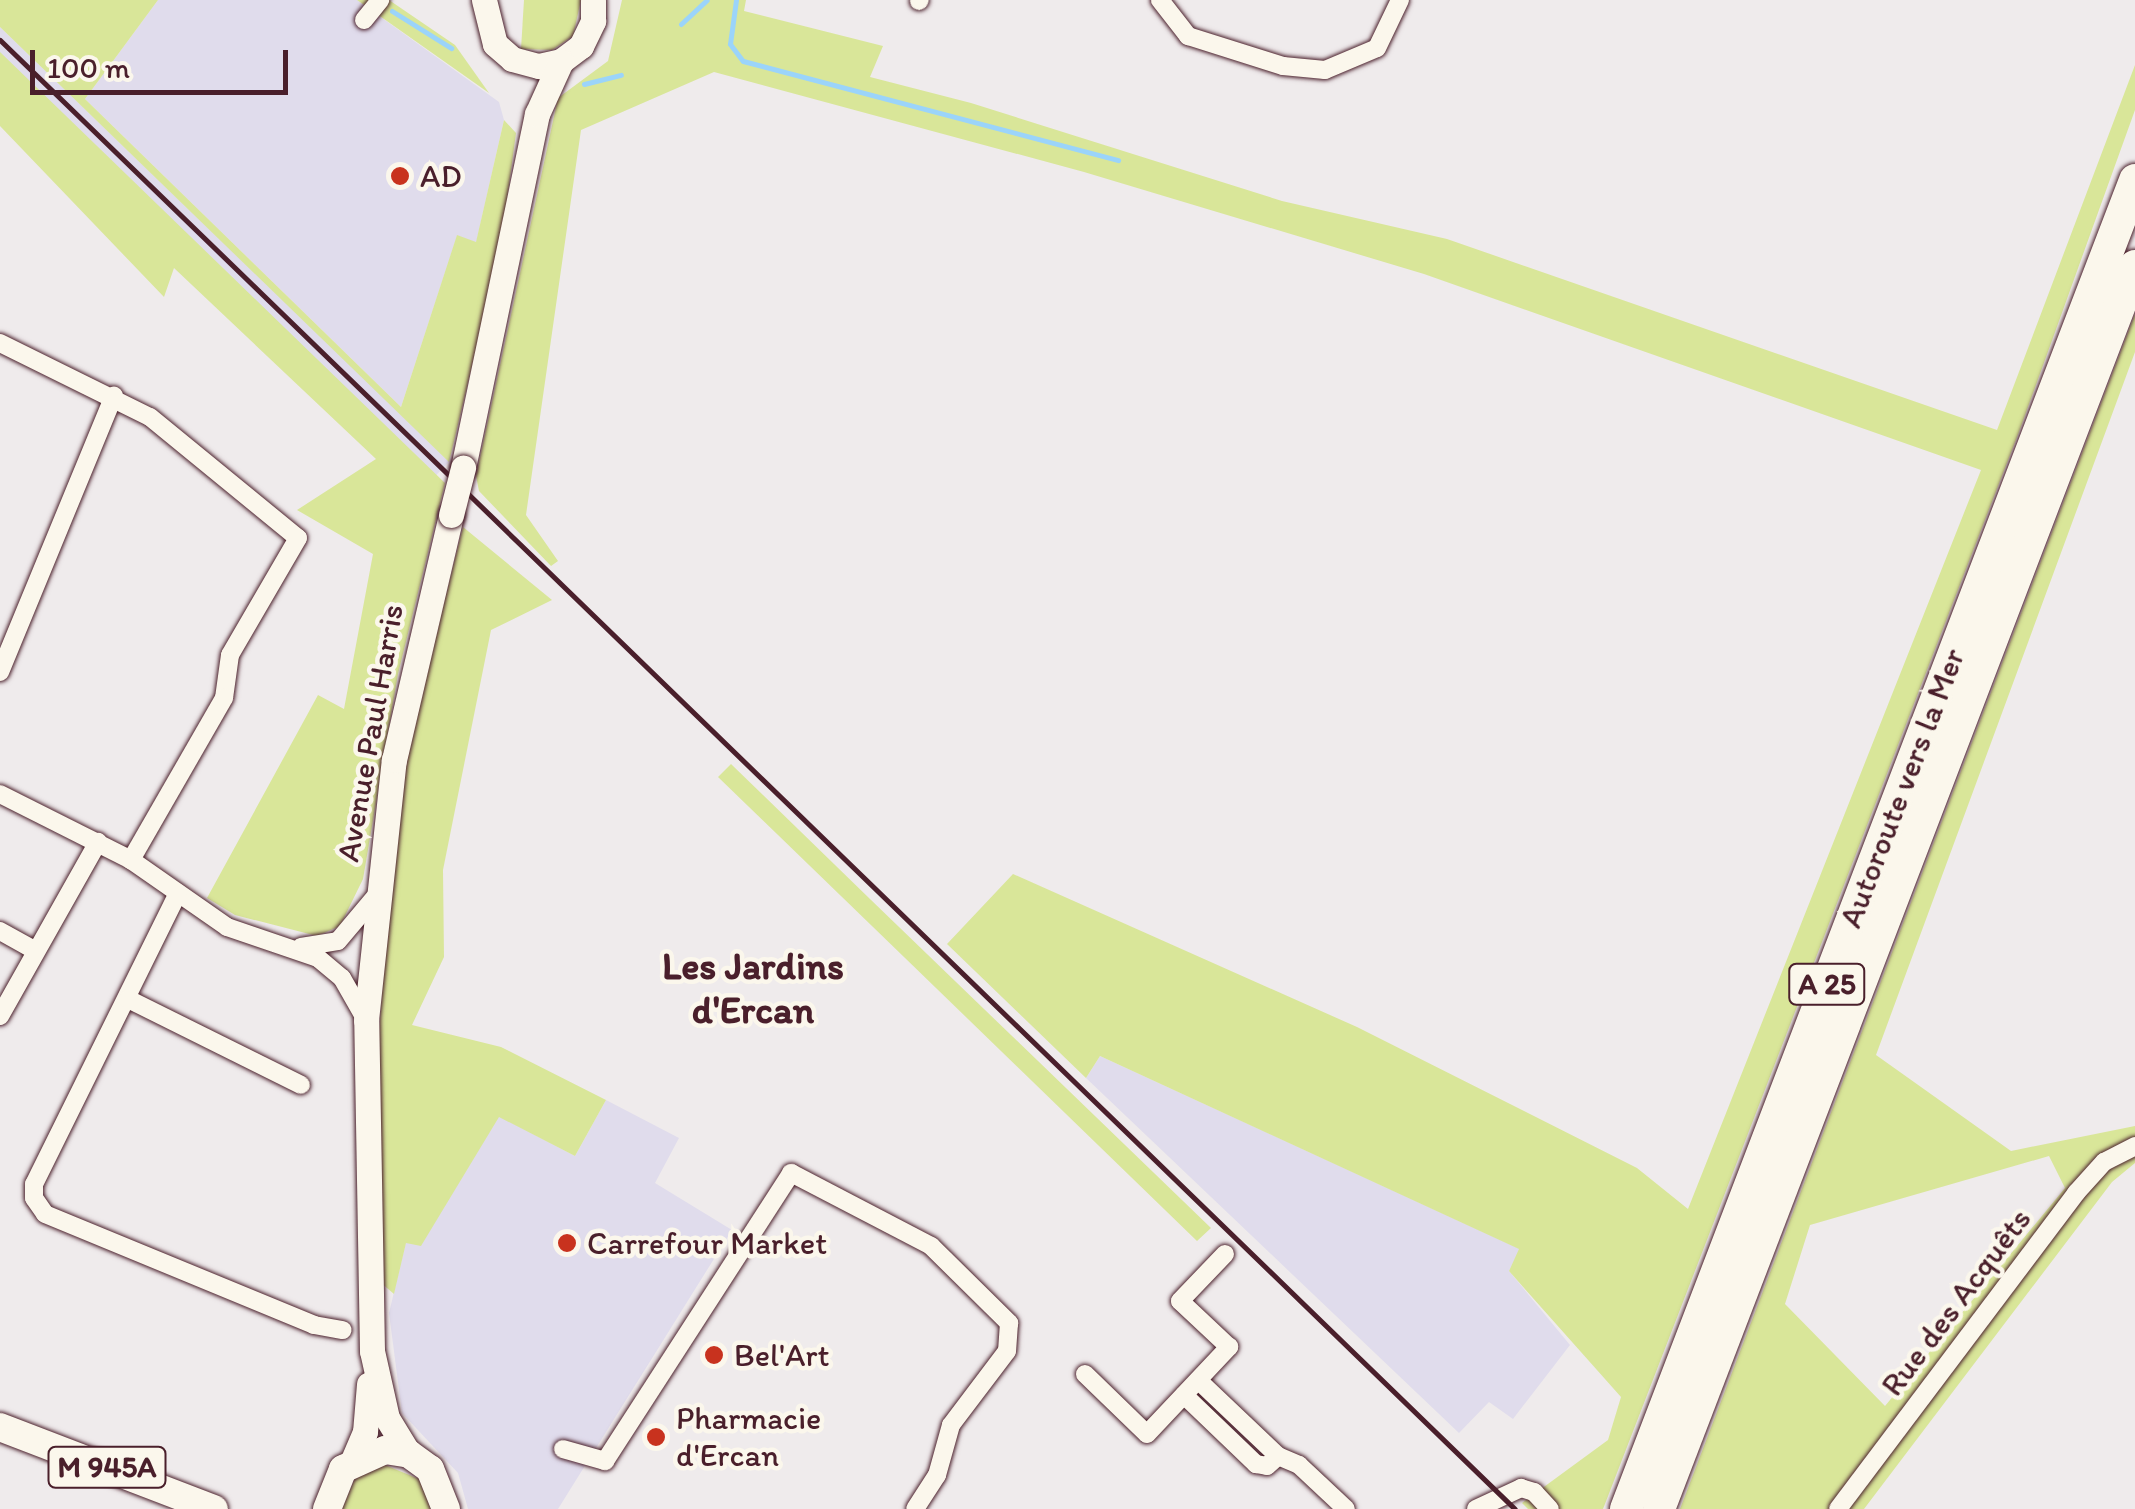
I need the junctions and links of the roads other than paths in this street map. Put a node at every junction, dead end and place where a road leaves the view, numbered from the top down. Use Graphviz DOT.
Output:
graph roads {
  1 [pos="380,0"];
  2 [pos="593,0"];
  3 [pos="1160,0"];
  4 [pos="1400,0"];
  5 [pos="480,6"];
  6 [pos="364,20"];
  7 [pos="561,61"];
  8 [pos="518,62"];
  9 [pos="528,154"];
  10 [pos="2135,180"];
  11 [pos="2135,266"];
  12 [pos="0,344"];
  13 [pos="114,396"];
  14 [pos="0,672"];
  15 [pos="0,794"];
  16 [pos="98,842"];
  17 [pos="131,860"];
  18 [pos="178,892"];
  19 [pos="375,897"];
  20 [pos="0,931"];
  21 [pos="296,947"];
  22 [pos="36,951"];
  23 [pos="128,999"];
  24 [pos="0,1016"];
  25 [pos="366,1020"];
  26 [pos="301,1085"];
  27 [pos="2135,1146"];
  28 [pos="1226,1254"];
  29 [pos="343,1330"];
  30 [pos="371,1334"];
  31 [pos="1086,1374"];
  32 [pos="1198,1380"];
  33 [pos="1184,1395"];
  34 [pos="0,1427"];
  35 [pos="563,1449"];
  36 [pos="409,1454"];
  37 [pos="1278,1456"];
  38 [pos="354,1460"];
  39 [pos="323,1504"];
  40 [pos="214,1509"];
  41 [pos="446,1509"];
  42 [pos="915,1509"];
  43 [pos="1346,1509"];
  44 [pos="1476,1509"];
  45 [pos="1550,1509"];
  46 [pos="1626,1509"];
  47 [pos="1659,1509"];
  48 [pos="1838,1509"];
  1 -- 6 [label="street"];
  2 -- 7 [label="main road, Avenue Paul Harris"];
  3 -- 4 [label="street"];
  5 -- 8 [label="main road, Avenue Paul Harris"];
  7 -- 8 [label="main road"];
  7 -- 9 [label="main road, Avenue Paul Harris"];
  8 -- 9 [label="main road, Avenue Paul Harris"];
  9 -- 19 [label="main road, Avenue Paul Harris, bridge"];
  10 -- 46 [label="highway, Autoroute vers la Mer / A 25"];
  11 -- 47 [label="highway, A 25"];
  12 -- 13 [label="street"];
  13 -- 14 [label="street"];
  13 -- 17 [label="street"];
  15 -- 16 [label="street"];
  16 -- 17 [label="street"];
  16 -- 22 [label="street"];
  17 -- 18 [label="street"];
  18 -- 21 [label="street"];
  18 -- 23 [label="street"];
  19 -- 21 [label="street"];
  19 -- 25 [label="main road, Avenue Paul Harris"];
  20 -- 22 [label="street"];
  21 -- 25 [label="street"];
  22 -- 24 [label="street"];
  23 -- 26 [label="street"];
  23 -- 29 [label="street"];
  25 -- 30 [label="main road, Avenue Paul Harris"];
  27 -- 48 [label="street, Rue des Acquêts"];
  28 -- 32 [label="street"];
  30 -- 36 [label="main road, Avenue Paul Harris"];
  30 -- 38 [label="main road, Avenue Paul Harris"];
  31 -- 33 [label="street"];
  32 -- 33 [label="street"];
  32 -- 37 [label="street"];
  33 -- 37 [label="street"];
  34 -- 40 [label="main road, M 945A"];
  35 -- 42 [label="street"];
  36 -- 38 [label="main road"];
  36 -- 41 [label="main road"];
  37 -- 43 [label="street"];
  38 -- 39 [label="main road"];
  44 -- 45 [label="street"];
}
